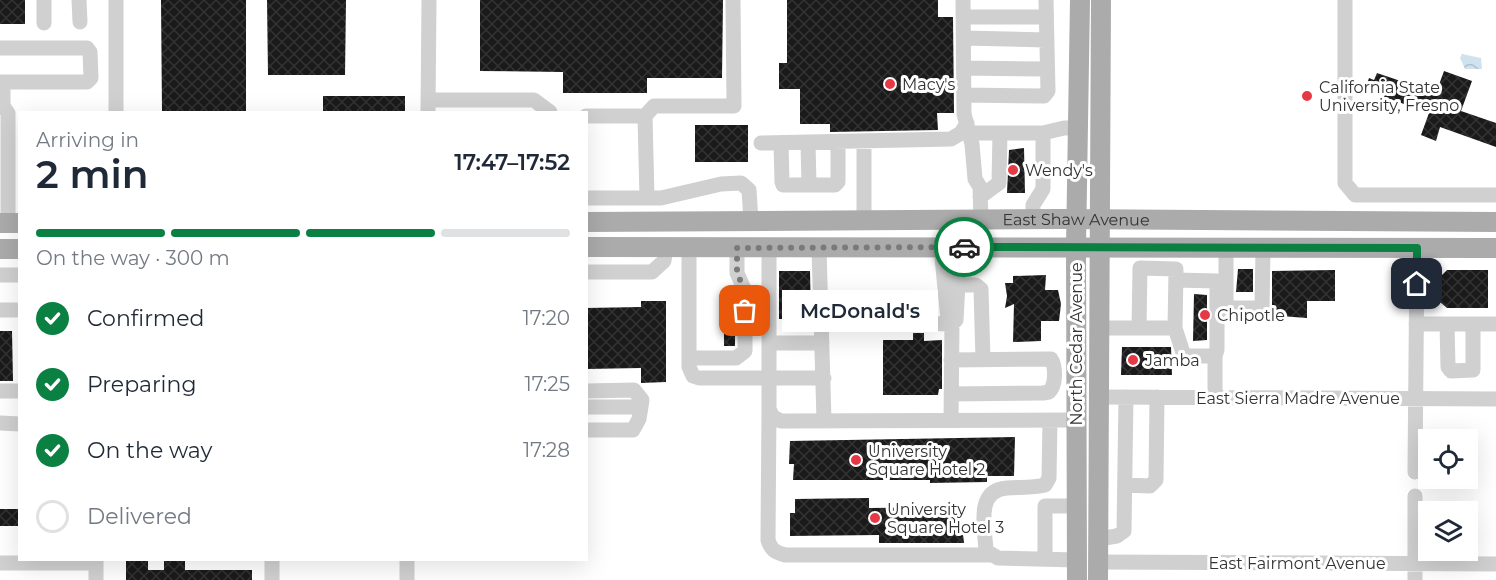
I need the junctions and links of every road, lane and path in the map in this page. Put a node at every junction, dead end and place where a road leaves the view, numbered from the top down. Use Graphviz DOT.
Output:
graph roads {
  1 [pos="44,0"];
  2 [pos="79,0"];
  3 [pos="116,0"];
  4 [pos="429,0"];
  5 [pos="733,0"];
  6 [pos="963,0"];
  7 [pos="1046,0"];
  8 [pos="1080,0"];
  9 [pos="1090,0"];
  10 [pos="1101,0"];
  11 [pos="1345,0"];
  12 [pos="963,17"];
  13 [pos="1046,17"];
  14 [pos="80,22"];
  15 [pos="44,23"];
  16 [pos="964,38"];
  17 [pos="1047,39"];
  18 [pos="0,48"];
  19 [pos="964,68"];
  20 [pos="1047,69"];
  21 [pos="1102,75"];
  22 [pos="2,82"];
  23 [pos="964,94"];
  24 [pos="428,106"];
  25 [pos="8,110"];
  26 [pos="116,111"];
  27 [pos="549,111"];
  28 [pos="588,116"];
  29 [pos="645,116"];
  30 [pos="968,128"];
  31 [pos="1078,128"];
  32 [pos="1000,133"];
  33 [pos="1043,134"];
  34 [pos="838,142"];
  35 [pos="864,142"];
  36 [pos="761,143"];
  37 [pos="782,143"];
  38 [pos="808,143"];
  39 [pos="809,185"];
  40 [pos="1496,195"];
  41 [pos="980,197"];
  42 [pos="588,198"];
  43 [pos="647,198"];
  44 [pos="1033,219"];
  45 [pos="1077,219"];
  46 [pos="981,220"];
  47 [pos="1101,220"];
  48 [pos="647,221"];
  49 [pos="751,221"];
  50 [pos="864,221"];
  51 [pos="588,222"];
  52 [pos="1496,222"];
  53 [pos="9,223"];
  54 [pos="1496,232"];
  55 [pos="588,234"];
  56 [pos="588,247"];
  57 [pos="666,247"];
  58 [pos="689,247"];
  59 [pos="769,247"];
  60 [pos="951,247"];
  61 [pos="1076,247"];
  62 [pos="1100,247"];
  63 [pos="737,248"];
  64 [pos="819,248"];
  65 [pos="1176,248"];
  66 [pos="1226,248"];
  67 [pos="1263,248"];
  68 [pos="1417,248"];
  69 [pos="1496,248"];
  70 [pos="0,249"];
  71 [pos="18,249"];
  72 [pos="588,272"];
  73 [pos="0,274"];
  74 [pos="1176,274"];
  75 [pos="18,276"];
  76 [pos="958,285"];
  77 [pos="0,310"];
  78 [pos="17,310"];
  79 [pos="820,321"];
  80 [pos="952,324"];
  81 [pos="1416,324"];
  82 [pos="1447,324"];
  83 [pos="1473,324"];
  84 [pos="1496,324"];
  85 [pos="1100,328"];
  86 [pos="1139,328"];
  87 [pos="1175,328"];
  88 [pos="769,343"];
  89 [pos="822,343"];
  90 [pos="1215,356"];
  91 [pos="689,358"];
  92 [pos="951,360"];
  93 [pos="983,360"];
  94 [pos="1462,373"];
  95 [pos="769,378"];
  96 [pos="824,378"];
  97 [pos="0,391"];
  98 [pos="18,391"];
  99 [pos="588,391"];
  100 [pos="951,394"];
  101 [pos="1099,397"];
  102 [pos="1126,397"];
  103 [pos="1157,397"];
  104 [pos="1215,397"];
  105 [pos="1416,398"];
  106 [pos="1462,398"];
  107 [pos="1496,399"];
  108 [pos="588,407"];
  109 [pos="641,407"];
  110 [pos="770,409"];
  111 [pos="824,420"];
  112 [pos="951,420"];
  113 [pos="1050,420"];
  114 [pos="1076,420"];
  115 [pos="0,423"];
  116 [pos="18,424"];
  117 [pos="588,430"];
  118 [pos="1415,472"];
  119 [pos="1125,485"];
  120 [pos="1415,496"];
  121 [pos="1076,506"];
  122 [pos="1098,531"];
  123 [pos="990,555"];
  124 [pos="1045,559"];
  125 [pos="1077,560"];
  126 [pos="66,561"];
  127 [pos="96,561"];
  128 [pos="272,561"];
  129 [pos="407,561"];
  130 [pos="0,563"];
  131 [pos="1415,564"];
  132 [pos="1496,564"];
  133 [pos="1098,571"];
  134 [pos="96,580"];
  135 [pos="272,580"];
  136 [pos="407,580"];
  137 [pos="1077,580"];
  138 [pos="1089,580"];
  139 [pos="1415,580"];
  1 -- 15 [label="street"];
  2 -- 14 [label="street"];
  3 -- 26 [label="street"];
  4 -- 24 [label="street"];
  5 -- 29 [label="street"];
  6 -- 12 [label="street"];
  7 -- 13 [label="street"];
  8 -- 31 [label="main road, North Cedar Avenue"];
  9 -- 21 [label="main road"];
  10 -- 21 [label="main road, North Cedar Avenue"];
  11 -- 40 [label="street"];
  12 -- 13 [label="street"];
  12 -- 16 [label="street"];
  13 -- 17 [label="street"];
  16 -- 17 [label="street"];
  16 -- 19 [label="street"];
  17 -- 20 [label="street"];
  18 -- 22 [label="street"];
  19 -- 20 [label="street"];
  19 -- 23 [label="street"];
  20 -- 23 [label="street"];
  21 -- 47 [label="main road, North Cedar Avenue"];
  22 -- 25 [label="street"];
  23 -- 30 [label="street"];
  24 -- 27 [label="street"];
  25 -- 53 [label="street"];
  28 -- 29 [label="street"];
  29 -- 43 [label="street"];
  30 -- 32 [label="street"];
  30 -- 35 [label="street"];
  30 -- 41 [label="street"];
  31 -- 33 [label="street"];
  31 -- 45 [label="main road, North Cedar Avenue"];
  32 -- 33 [label="street"];
  32 -- 41 [label="street"];
  33 -- 44 [label="street"];
  34 -- 35 [label="street"];
  34 -- 38 [label="street"];
  34 -- 39 [label="street"];
  35 -- 50 [label="street"];
  36 -- 37 [label="street"];
  37 -- 38 [label="street"];
  37 -- 39 [label="street"];
  38 -- 39 [label="street"];
  41 -- 46 [label="street"];
  42 -- 43 [label="street"];
  43 -- 49 [label="street"];
  44 -- 45 [label="main road, East Shaw Avenue"];
  44 -- 46 [label="main road, East Shaw Avenue"];
  45 -- 47 [label="main road, East Shaw Avenue"];
  45 -- 61 [label="main road, North Cedar Avenue"];
  46 -- 50 [label="main road, East Shaw Avenue"];
  47 -- 52 [label="main road, East Shaw Avenue"];
  47 -- 62 [label="main road, North Cedar Avenue"];
  48 -- 49 [label="main road, East Shaw Avenue"];
  48 -- 51 [label="main road, East Shaw Avenue"];
  48 -- 55 [label="main road"];
  49 -- 50 [label="main road, East Shaw Avenue"];
  54 -- 68 [label="main road"];
  56 -- 57 [label="main road, East Shaw Avenue"];
  57 -- 58 [label="main road, East Shaw Avenue"];
  57 -- 72 [label="street"];
  58 -- 63 [label="main road, East Shaw Avenue"];
  58 -- 91 [label="street"];
  59 -- 63 [label="main road, East Shaw Avenue"];
  59 -- 64 [label="main road, East Shaw Avenue"];
  59 -- 88 [label="street"];
  60 -- 61 [label="main road, East Shaw Avenue"];
  60 -- 64 [label="main road, East Shaw Avenue"];
  60 -- 76 [label="street"];
  60 -- 80 [label="street"];
  61 -- 62 [label="main road, East Shaw Avenue"];
  61 -- 114 [label="main road, North Cedar Avenue"];
  62 -- 65 [label="main road, East Shaw Avenue"];
  62 -- 85 [label="main road, North Cedar Avenue"];
  63 -- 91 [label="street"];
  64 -- 79 [label="street"];
  65 -- 66 [label="main road, East Shaw Avenue"];
  65 -- 74 [label="street"];
  66 -- 67 [label="main road, East Shaw Avenue"];
  66 -- 67 [label="street"];
  67 -- 68 [label="main road, East Shaw Avenue"];
  68 -- 69 [label="main road, East Shaw Avenue"];
  68 -- 81 [label="street"];
  70 -- 71 [label="main road"];
  73 -- 75 [label="street"];
  74 -- 86 [label="street"];
  74 -- 87 [label="street"];
  74 -- 90 [label="street"];
  76 -- 80 [label="street"];
  76 -- 93 [label="street"];
  77 -- 78 [label="street"];
  79 -- 80 [label="street"];
  79 -- 89 [label="street"];
  80 -- 92 [label="street"];
  81 -- 82 [label="street"];
  81 -- 105 [label="street"];
  82 -- 83 [label="street"];
  82 -- 94 [label="street"];
  83 -- 84 [label="street"];
  83 -- 94 [label="street"];
  85 -- 86 [label="street"];
  85 -- 101 [label="main road, North Cedar Avenue"];
  86 -- 87 [label="street"];
  87 -- 90 [label="street"];
  88 -- 89 [label="street"];
  88 -- 95 [label="street"];
  89 -- 96 [label="street"];
  90 -- 104 [label="street"];
  91 -- 95 [label="street"];
  92 -- 93 [label="street"];
  92 -- 100 [label="street"];
  93 -- 100 [label="street"];
  94 -- 106 [label="street"];
  95 -- 96 [label="street"];
  95 -- 110 [label="street"];
  96 -- 111 [label="street"];
  97 -- 98 [label="street"];
  99 -- 109 [label="street"];
  100 -- 112 [label="street"];
  101 -- 102 [label="street, East Sierra Madre Avenue"];
  101 -- 122 [label="main road, North Cedar Avenue"];
  102 -- 103 [label="street, East Sierra Madre Avenue"];
  102 -- 119 [label="street"];
  103 -- 104 [label="street, East Sierra Madre Avenue"];
  103 -- 119 [label="street"];
  104 -- 105 [label="street, East Sierra Madre Avenue"];
  105 -- 106 [label="street, East Sierra Madre Avenue"];
  105 -- 118 [label="street"];
  106 -- 107 [label="street, East Sierra Madre Avenue"];
  108 -- 109 [label="street"];
  109 -- 117 [label="street"];
  110 -- 111 [label="street"];
  110 -- 123 [label="street"];
  111 -- 112 [label="street"];
  112 -- 113 [label="street"];
  113 -- 114 [label="street"];
  113 -- 123 [label="street"];
  114 -- 121 [label="main road, North Cedar Avenue"];
  114 -- 122 [label="main road"];
  115 -- 116 [label="street"];
  119 -- 122 [label="street"];
  120 -- 131 [label="street"];
  121 -- 124 [label="street"];
  121 -- 125 [label="main road, North Cedar Avenue"];
  121 -- 133 [label="main road"];
  122 -- 133 [label="main road, North Cedar Avenue"];
  123 -- 124 [label="street"];
  124 -- 125 [label="street"];
  125 -- 137 [label="main road, North Cedar Avenue"];
  125 -- 138 [label="main road"];
  126 -- 127 [label="street"];
  126 -- 130 [label="street"];
  127 -- 134 [label="street"];
  128 -- 135 [label="street"];
  129 -- 136 [label="street"];
  131 -- 132 [label="street, East Fairmont Avenue"];
  131 -- 133 [label="street, East Fairmont Avenue"];
  131 -- 139 [label="street"];
}
